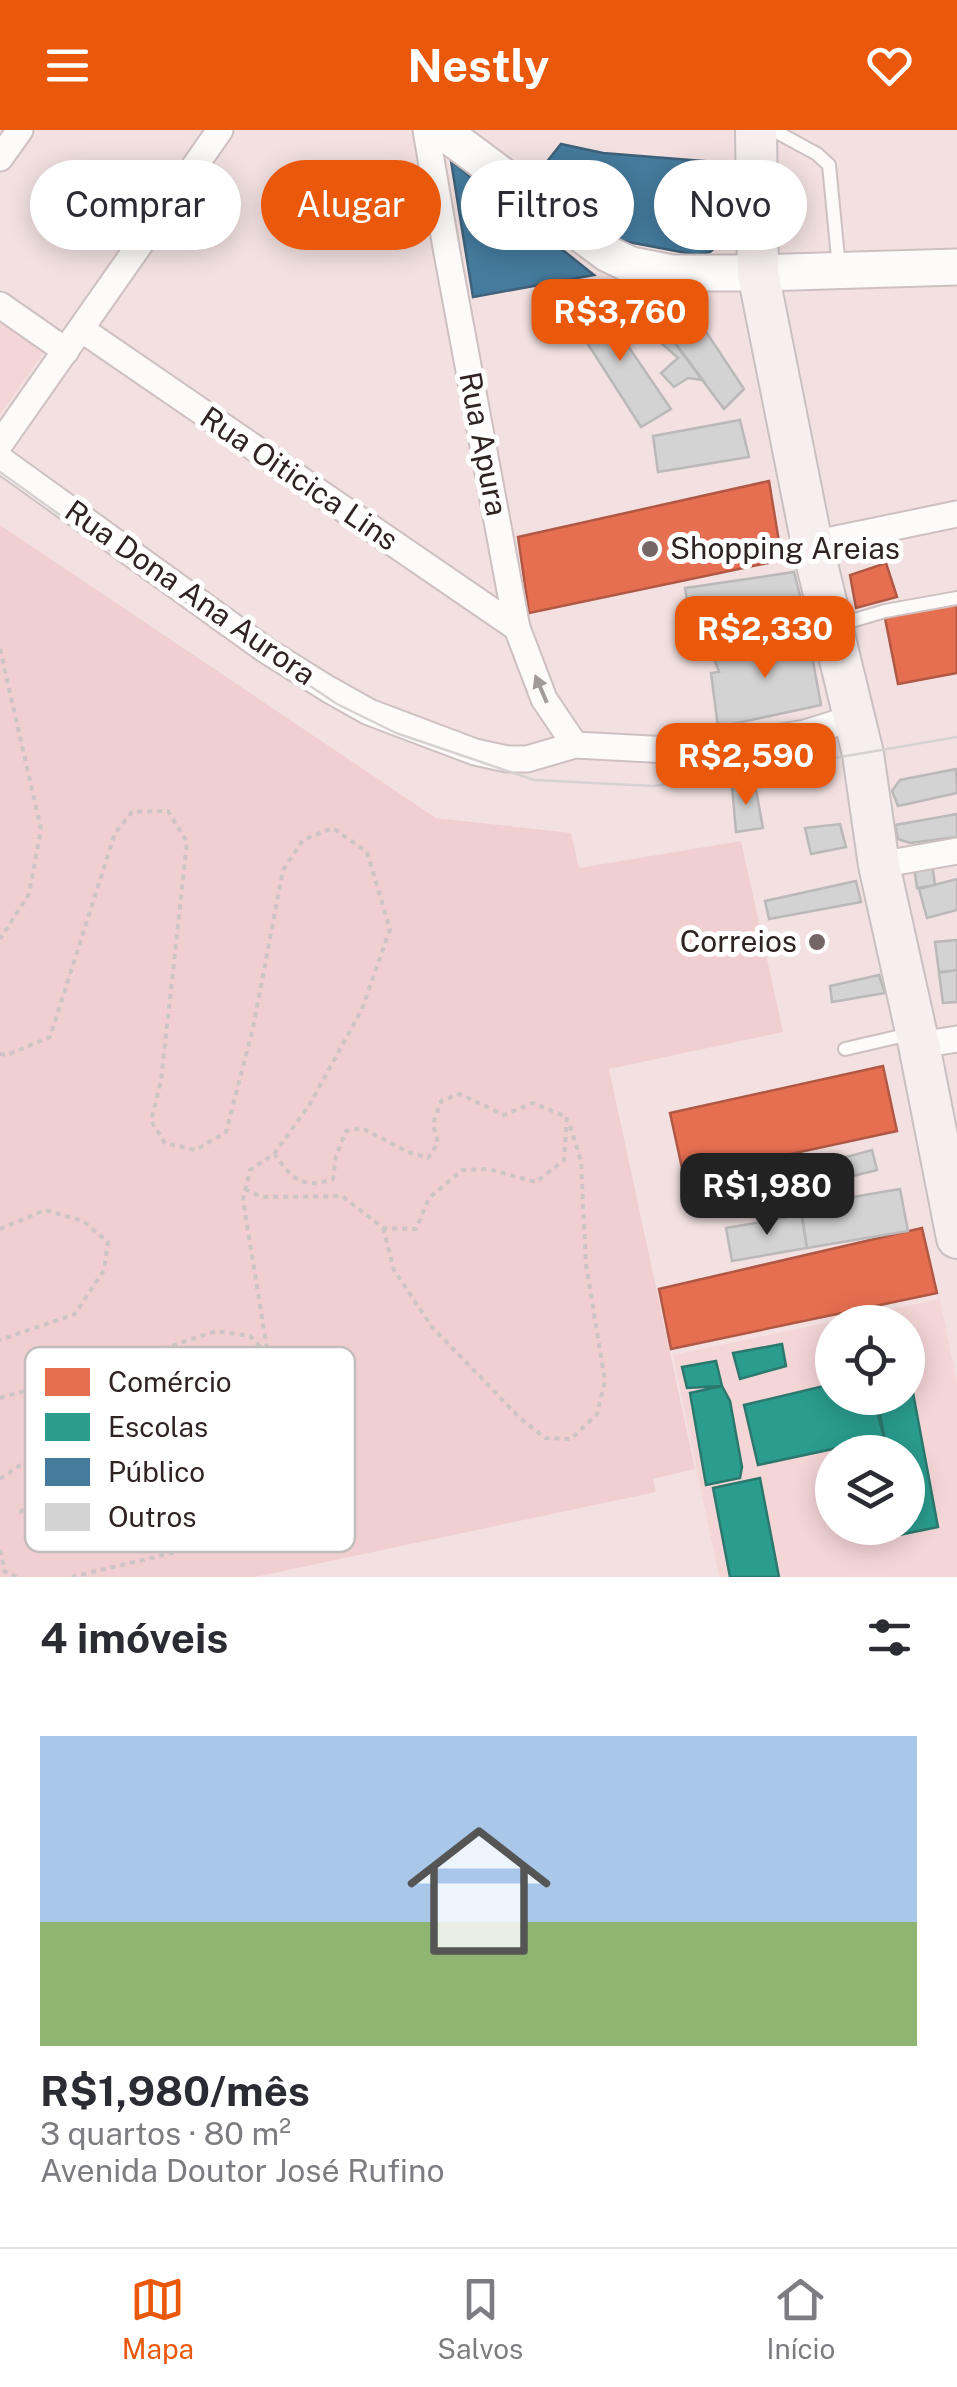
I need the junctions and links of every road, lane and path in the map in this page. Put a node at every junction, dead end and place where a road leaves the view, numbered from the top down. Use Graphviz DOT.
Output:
graph roads {
  1 [pos="20,130"];
  2 [pos="220,130"];
  3 [pos="426,130"];
  4 [pos="441,130"];
  5 [pos="756,130"];
  6 [pos="773,130"];
  7 [pos="0,158"];
  8 [pos="957,267"];
  9 [pos="839,271"];
  10 [pos="758,273"];
  11 [pos="0,305"];
  12 [pos="73,340"];
  13 [pos="0,444"];
  14 [pos="0,459"];
  15 [pos="957,514"];
  16 [pos="812,544"];
  17 [pos="957,598"];
  18 [pos="832,627"];
  19 [pos="518,628"];
  20 [pos="0,649"];
  21 [pos="853,718"];
  22 [pos="575,745"];
  23 [pos="957,851"];
  24 [pos="879,865"];
  25 [pos="0,939"];
  26 [pos="931,1039"];
  27 [pos="845,1049"];
  28 [pos="0,1054"];
  29 [pos="567,1117"];
  30 [pos="274,1154"];
  31 [pos="245,1189"];
  32 [pos="383,1228"];
  33 [pos="0,1230"];
  34 [pos="957,1238"];
  35 [pos="0,1340"];
  36 [pos="168,1347"];
  37 [pos="260,1347"];
  38 [pos="267,1347"];
  39 [pos="25,1391"];
  40 [pos="0,1398"];
  41 [pos="25,1461"];
  42 [pos="0,1478"];
  43 [pos="0,1550"];
  44 [pos="176,1552"];
  45 [pos="18,1577"];
  46 [pos="72,1577"];
  1 -- 7 [label="street"];
  2 -- 12 [label="street"];
  3 -- 19 [label="street, Rua Apura"];
  4 -- 10 [label="main road"];
  5 -- 10 [label="main road"];
  6 -- 9 [label="lane"];
  8 -- 9 [label="main road"];
  9 -- 10 [label="main road"];
  10 -- 16 [label="main road"];
  11 -- 12 [label="street, Rua Oiticica Lins"];
  12 -- 13 [label="street"];
  12 -- 19 [label="street, Rua Oiticica Lins"];
  14 -- 22 [label="street, Rua Dona Ana Aurora"];
  15 -- 16 [label="street"];
  16 -- 18 [label="main road"];
  17 -- 18 [label="lane"];
  18 -- 21 [label="main road"];
  22 -- 19 [label="street, Rua Apura, one-way"];
  20 -- 25 [label="path"];
  21 -- 22 [label="street, Rua Dona Ana Aurora"];
  21 -- 24 [label="main road"];
  23 -- 24 [label="street"];
  24 -- 26 [label="main road"];
  26 -- 27 [label="lane"];
  26 -- 34 [label="main road"];
  28 -- 30 [label="path"];
  29 -- 30 [label="path"];
  29 -- 32 [label="path"];
  29 -- 32 [label="path"];
  30 -- 31 [label="path"];
  31 -- 32 [label="path"];
  31 -- 38 [label="path"];
  33 -- 35 [label="path"];
  36 -- 37 [label="path"];
  39 -- 40 [label="path"];
  41 -- 42 [label="path"];
  43 -- 45 [label="path"];
  44 -- 46 [label="path"];
}
